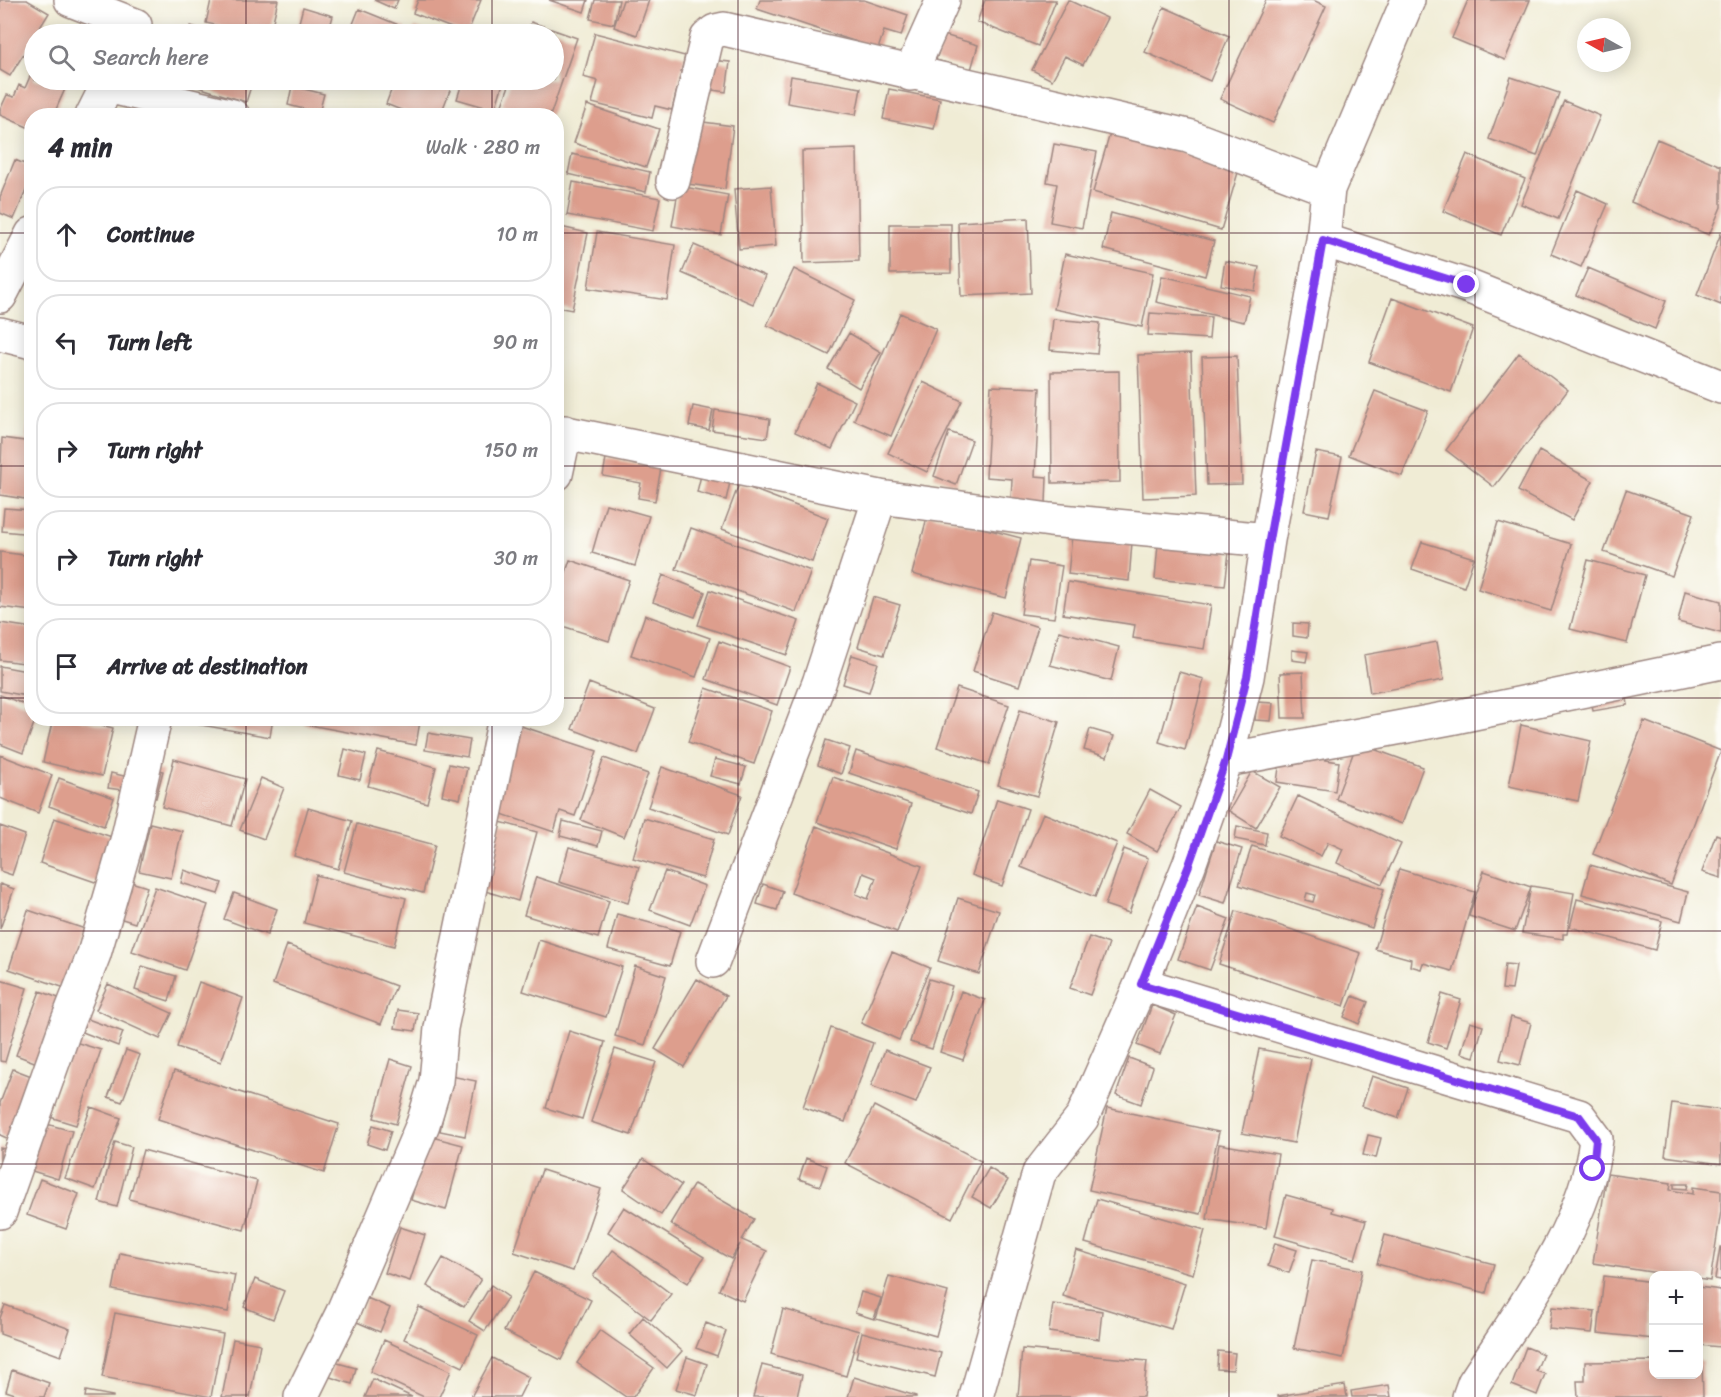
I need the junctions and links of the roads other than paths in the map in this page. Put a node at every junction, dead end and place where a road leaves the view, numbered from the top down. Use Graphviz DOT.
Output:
graph roads {
  1 [pos="71,0"];
  2 [pos="943,0"];
  3 [pos="1408,0"];
  4 [pos="136,20"];
  5 [pos="910,74"];
  6 [pos="105,90"];
  7 [pos="135,90"];
  8 [pos="96,108"];
  9 [pos="203,108"];
  10 [pos="673,181"];
  11 [pos="1328,189"];
  12 [pos="1323,240"];
  13 [pos="24,250"];
  14 [pos="0,296"];
  15 [pos="0,334"];
  16 [pos="24,340"];
  17 [pos="1721,387"];
  18 [pos="564,432"];
  19 [pos="880,497"];
  20 [pos="1269,540"];
  21 [pos="1721,662"];
  22 [pos="154,726"];
  23 [pos="503,726"];
  24 [pos="1226,760"];
  25 [pos="713,961"];
  26 [pos="1141,984"];
  27 [pos="0,1212"];
  28 [pos="301,1397"];
  29 [pos="976,1397"];
  30 [pos="1468,1397"];
  1 -- 4 [label="street"];
  2 -- 5 [label="street"];
  3 -- 11 [label="street"];
  5 -- 10 [label="street"];
  5 -- 11 [label="street"];
  6 -- 8 [label="street"];
  7 -- 9 [label="street"];
  11 -- 12 [label="street"];
  12 -- 17 [label="street"];
  12 -- 20 [label="street"];
  13 -- 14 [label="street"];
  15 -- 16 [label="street"];
  18 -- 19 [label="street"];
  19 -- 20 [label="street"];
  19 -- 25 [label="street"];
  20 -- 24 [label="street"];
  21 -- 24 [label="street"];
  22 -- 27 [label="street"];
  23 -- 28 [label="street"];
  24 -- 26 [label="street"];
  26 -- 29 [label="street"];
  26 -- 30 [label="street"];
}
